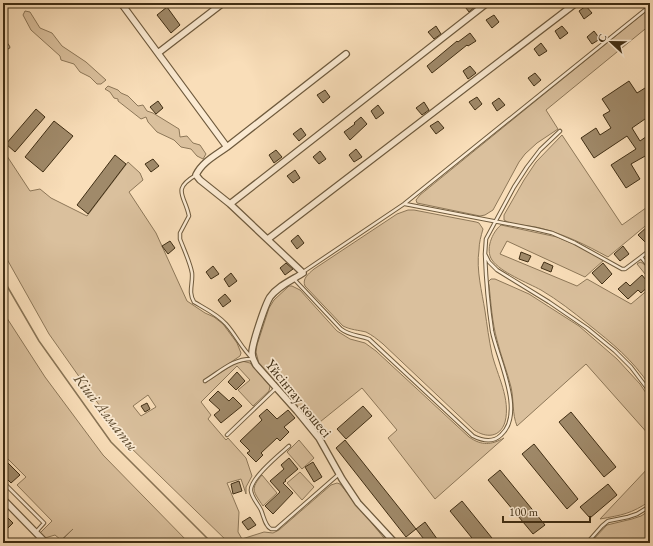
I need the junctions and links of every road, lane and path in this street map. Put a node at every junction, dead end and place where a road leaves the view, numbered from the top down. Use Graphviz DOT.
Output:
graph roads {
  1 [pos="223,3"];
  2 [pos="487,3"];
  3 [pos="576,3"];
  4 [pos="124,4"];
  5 [pos="650,6"];
  6 [pos="3,40"];
  7 [pos="8,47"];
  8 [pos="158,53"];
  9 [pos="346,54"];
  10 [pos="560,131"];
  11 [pos="227,147"];
  12 [pos="196,174"];
  13 [pos="230,204"];
  14 [pos="404,204"];
  15 [pos="494,221"];
  16 [pos="268,238"];
  17 [pos="650,250"];
  18 [pos="485,254"];
  19 [pos="641,257"];
  20 [pos="650,268"];
  21 [pos="303,272"];
  22 [pos="294,279"];
  23 [pos="253,359"];
  24 [pos="205,381"];
  25 [pos="276,388"];
  26 [pos="650,392"];
  27 [pos="227,435"];
  28 [pos="289,446"];
  29 [pos="339,474"];
  30 [pos="3,482"];
  31 [pos="3,499"];
  32 [pos="650,506"];
  33 [pos="35,532"];
  34 [pos="46,543"];
  35 [pos="395,543"];
  36 [pos="586,543"];
  1 -- 8 [label="street"];
  2 -- 13 [label="street"];
  3 -- 16 [label="street"];
  4 -- 8 [label="street"];
  5 -- 14 [label="lane"];
  6 -- 7 [label="lane"];
  8 -- 11 [label="street"];
  9 -- 11 [label="street"];
  10 -- 15 [label="lane"];
  11 -- 12 [label="street"];
  12 -- 13 [label="street"];
  12 -- 23 [label="lane"];
  13 -- 16 [label="street"];
  14 -- 15 [label="lane"];
  14 -- 21 [label="lane"];
  15 -- 18 [label="lane"];
  15 -- 19 [label="lane"];
  16 -- 21 [label="street"];
  17 -- 19 [label="lane"];
  18 -- 22 [label="lane"];
  18 -- 26 [label="lane"];
  19 -- 20 [label="lane"];
  21 -- 22 [label="street"];
  22 -- 23 [label="street, Үйсінтау көшесі"];
  23 -- 24 [label="lane"];
  23 -- 25 [label="street, Үйсінтау көшесі"];
  25 -- 27 [label="lane"];
  25 -- 29 [label="street, Үйсінтау көшесі"];
  28 -- 29 [label="lane"];
  29 -- 35 [label="street, Үйсінтау көшесі"];
  30 -- 33 [label="lane"];
  31 -- 33 [label="street"];
  32 -- 36 [label="lane"];
  33 -- 34 [label="street"];
}
